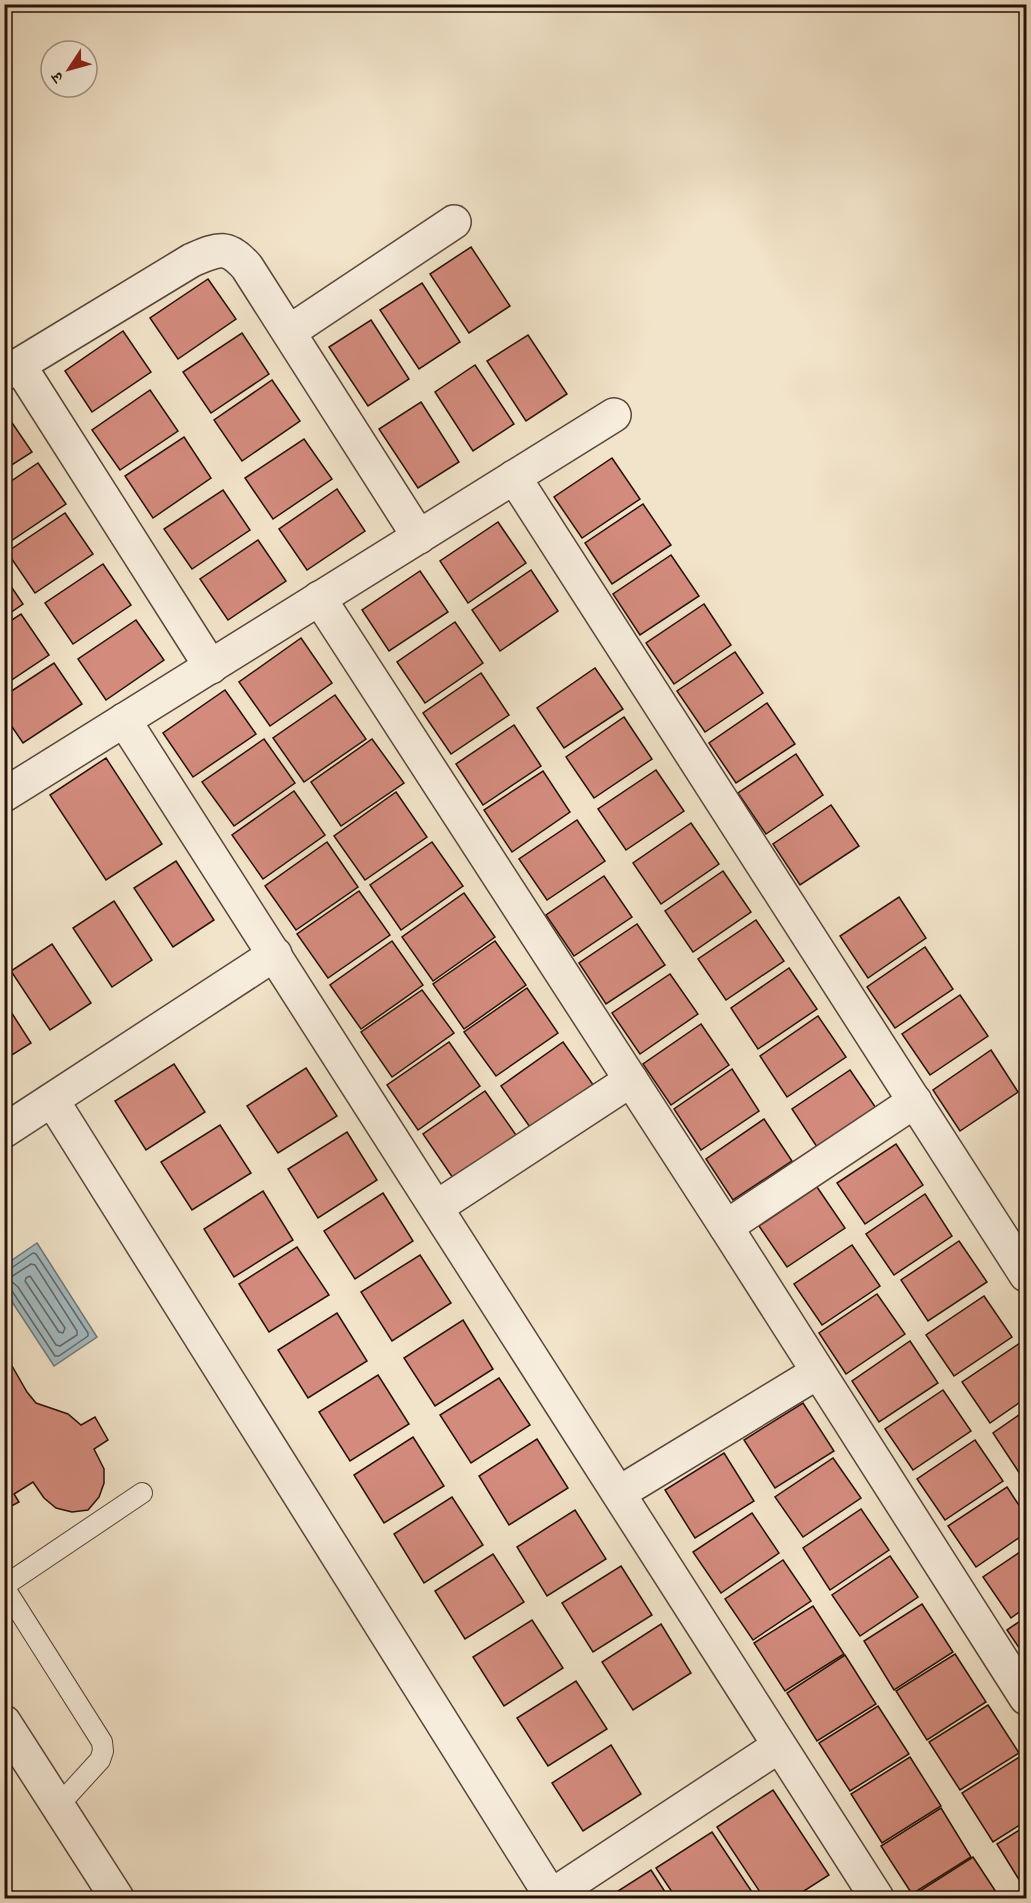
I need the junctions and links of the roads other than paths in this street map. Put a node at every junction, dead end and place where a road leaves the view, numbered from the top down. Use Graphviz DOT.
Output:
graph roads {
  1 [pos="454,222"];
  2 [pos="288,332"];
  3 [pos="12,370"];
  4 [pos="614,415"];
  5 [pos="514,477"];
  6 [pos="419,537"];
  7 [pos="319,598"];
  8 [pos="210,667"];
  9 [pos="124,720"];
  10 [pos="4,795"];
  11 [pos="274,954"];
  12 [pos="631,1080"];
  13 [pos="52,1100"];
  14 [pos="915,1101"];
  15 [pos="4,1131"];
  16 [pos="437,1207"];
  17 [pos="726,1227"];
  18 [pos="1026,1275"];
  19 [pos="818,1372"];
  20 [pos="142,1493"];
  21 [pos="619,1493"];
  22 [pos="4,1586"];
  23 [pos="1026,1698"];
  24 [pos="4,1722"];
  25 [pos="779,1746"];
  26 [pos="58,1806"];
  27 [pos="549,1898"];
  28 [pos="117,1899"];
  29 [pos="877,1899"];
  1 -- 2 [label="street"];
  2 -- 3 [label="street"];
  2 -- 6 [label="street"];
  3 -- 8 [label="street"];
  4 -- 5 [label="street"];
  5 -- 6 [label="street"];
  5 -- 14 [label="street"];
  6 -- 7 [label="street"];
  7 -- 8 [label="street"];
  7 -- 12 [label="street"];
  8 -- 9 [label="street"];
  9 -- 10 [label="street"];
  9 -- 11 [label="street"];
  11 -- 13 [label="street"];
  11 -- 16 [label="street"];
  12 -- 16 [label="street"];
  12 -- 17 [label="street"];
  13 -- 15 [label="street"];
  13 -- 27 [label="street"];
  14 -- 17 [label="street"];
  14 -- 18 [label="street"];
  16 -- 21 [label="street"];
  17 -- 19 [label="street"];
  19 -- 21 [label="street"];
  19 -- 23 [label="street"];
  20 -- 22 [label="lane"];
  21 -- 25 [label="street"];
  22 -- 26 [label="lane"];
  24 -- 26 [label="street"];
  25 -- 27 [label="street"];
  25 -- 29 [label="street"];
  26 -- 28 [label="street"];
}
